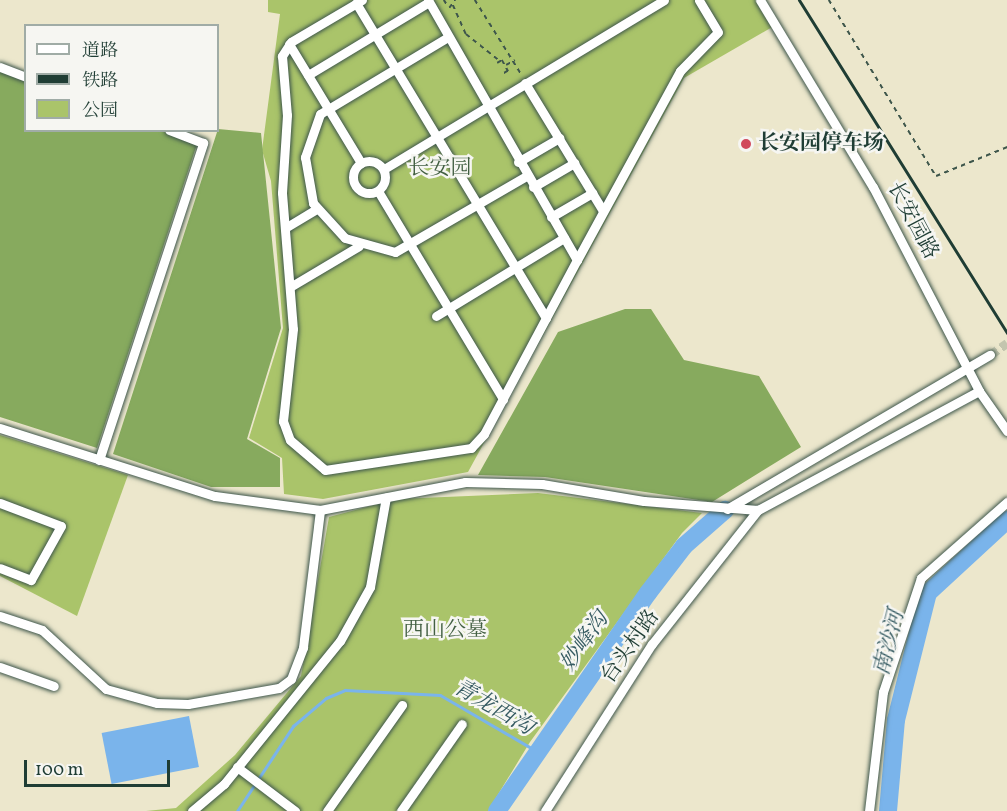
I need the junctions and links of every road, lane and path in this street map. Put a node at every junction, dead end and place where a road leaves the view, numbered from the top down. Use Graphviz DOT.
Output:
graph roads {
  1 [pos="444,0"];
  2 [pos="455,0"];
  3 [pos="475,0"];
  4 [pos="664,0"];
  5 [pos="699,0"];
  6 [pos="760,0"];
  7 [pos="830,0"];
  8 [pos="429,1"];
  9 [pos="359,2"];
  10 [pos="453,6"];
  11 [pos="375,34"];
  12 [pos="448,37"];
  13 [pos="289,44"];
  14 [pos="515,59"];
  15 [pos="500,61"];
  16 [pos="497,63"];
  17 [pos="505,65"];
  18 [pos="0,67"];
  19 [pos="396,69"];
  20 [pos="503,74"];
  21 [pos="24,75"];
  22 [pos="308,75"];
  23 [pos="525,83"];
  24 [pos="486,107"];
  25 [pos="329,109"];
  26 [pos="174,132"];
  27 [pos="436,137"];
  28 [pos="559,138"];
  29 [pos="1007,147"];
  30 [pos="518,162"];
  31 [pos="362,163"];
  32 [pos="574,163"];
  33 [pos="384,169"];
  34 [pos="526,176"];
  35 [pos="533,187"];
  36 [pos="378,191"];
  37 [pos="592,193"];
  38 [pos="478,205"];
  39 [pos="317,209"];
  40 [pos="603,211"];
  41 [pos="551,217"];
  42 [pos="285,228"];
  43 [pos="564,238"];
  44 [pos="411,245"];
  45 [pos="359,246"];
  46 [pos="577,260"];
  47 [pos="516,268"];
  48 [pos="290,287"];
  49 [pos="448,308"];
  50 [pos="436,315"];
  51 [pos="546,318"];
  52 [pos="990,355"];
  53 [pos="971,367"];
  54 [pos="979,391"];
  55 [pos="503,399"];
  56 [pos="0,428"];
  57 [pos="1007,431"];
  58 [pos="99,460"];
  59 [pos="386,497"];
  60 [pos="1007,502"];
  61 [pos="0,503"];
  62 [pos="320,510"];
  63 [pos="725,510"];
  64 [pos="758,510"];
  65 [pos="0,568"];
  66 [pos="0,616"];
  67 [pos="0,667"];
  68 [pos="54,686"];
  69 [pos="402,705"];
  70 [pos="462,724"];
  71 [pos="237,767"];
  72 [pos="192,811"];
  73 [pos="295,811"];
  74 [pos="327,811"];
  75 [pos="401,811"];
  76 [pos="545,811"];
  77 [pos="869,811"];
  1 -- 10 [label="path"];
  2 -- 10 [label="path"];
  3 -- 14 [label="path"];
  4 -- 23 [label="street"];
  5 -- 40 [label="street"];
  6 -- 53 [label="street, 长安园路"];
  7 -- 29 [label="path"];
  8 -- 11 [label="street"];
  8 -- 12 [label="street"];
  9 -- 11 [label="street"];
  9 -- 13 [label="street"];
  10 -- 15 [label="path"];
  11 -- 19 [label="street"];
  11 -- 22 [label="street"];
  12 -- 19 [label="street"];
  12 -- 24 [label="street"];
  13 -- 22 [label="street"];
  13 -- 42 [label="street"];
  14 -- 17 [label="path"];
  14 -- 23 [label="path"];
  15 -- 16 [label="path"];
  15 -- 17 [label="path"];
  17 -- 20 [label="path"];
  18 -- 21 [label="street"];
  19 -- 25 [label="street"];
  19 -- 27 [label="street"];
  22 -- 25 [label="street"];
  23 -- 24 [label="street"];
  23 -- 28 [label="street"];
  24 -- 27 [label="street"];
  24 -- 30 [label="street"];
  25 -- 31 [label="street"];
  25 -- 39 [label="street"];
  26 -- 58 [label="street"];
  27 -- 33 [label="street"];
  27 -- 38 [label="street"];
  28 -- 30 [label="street"];
  28 -- 32 [label="street"];
  30 -- 34 [label="street"];
  31 -- 33 [label="street"];
  31 -- 36 [label="street"];
  32 -- 35 [label="street"];
  32 -- 37 [label="street"];
  33 -- 36 [label="street"];
  34 -- 35 [label="street"];
  34 -- 38 [label="street"];
  35 -- 41 [label="street"];
  36 -- 44 [label="street"];
  37 -- 40 [label="street"];
  37 -- 41 [label="street"];
  38 -- 44 [label="street"];
  38 -- 47 [label="street"];
  39 -- 42 [label="street"];
  39 -- 45 [label="street"];
  40 -- 46 [label="street"];
  41 -- 43 [label="street"];
  42 -- 48 [label="street"];
  43 -- 46 [label="street"];
  43 -- 47 [label="street"];
  44 -- 45 [label="street"];
  44 -- 49 [label="street"];
  45 -- 48 [label="street"];
  46 -- 51 [label="street"];
  47 -- 49 [label="street"];
  47 -- 51 [label="street"];
  48 -- 55 [label="street"];
  49 -- 50 [label="street"];
  49 -- 55 [label="street"];
  51 -- 55 [label="street"];
  52 -- 53 [label="street"];
  53 -- 54 [label="street, 长安园路"];
  53 -- 63 [label="street"];
  54 -- 57 [label="street, 长安园路"];
  54 -- 64 [label="street"];
  56 -- 58 [label="street"];
  58 -- 62 [label="street"];
  59 -- 62 [label="street"];
  59 -- 63 [label="street"];
  59 -- 71 [label="street"];
  60 -- 77 [label="street"];
  61 -- 65 [label="street"];
  62 -- 66 [label="street"];
  63 -- 64 [label="street"];
  64 -- 76 [label="street, 台头村路"];
  67 -- 68 [label="street"];
  69 -- 74 [label="street"];
  70 -- 75 [label="street"];
  71 -- 72 [label="street"];
  71 -- 73 [label="street"];
}
